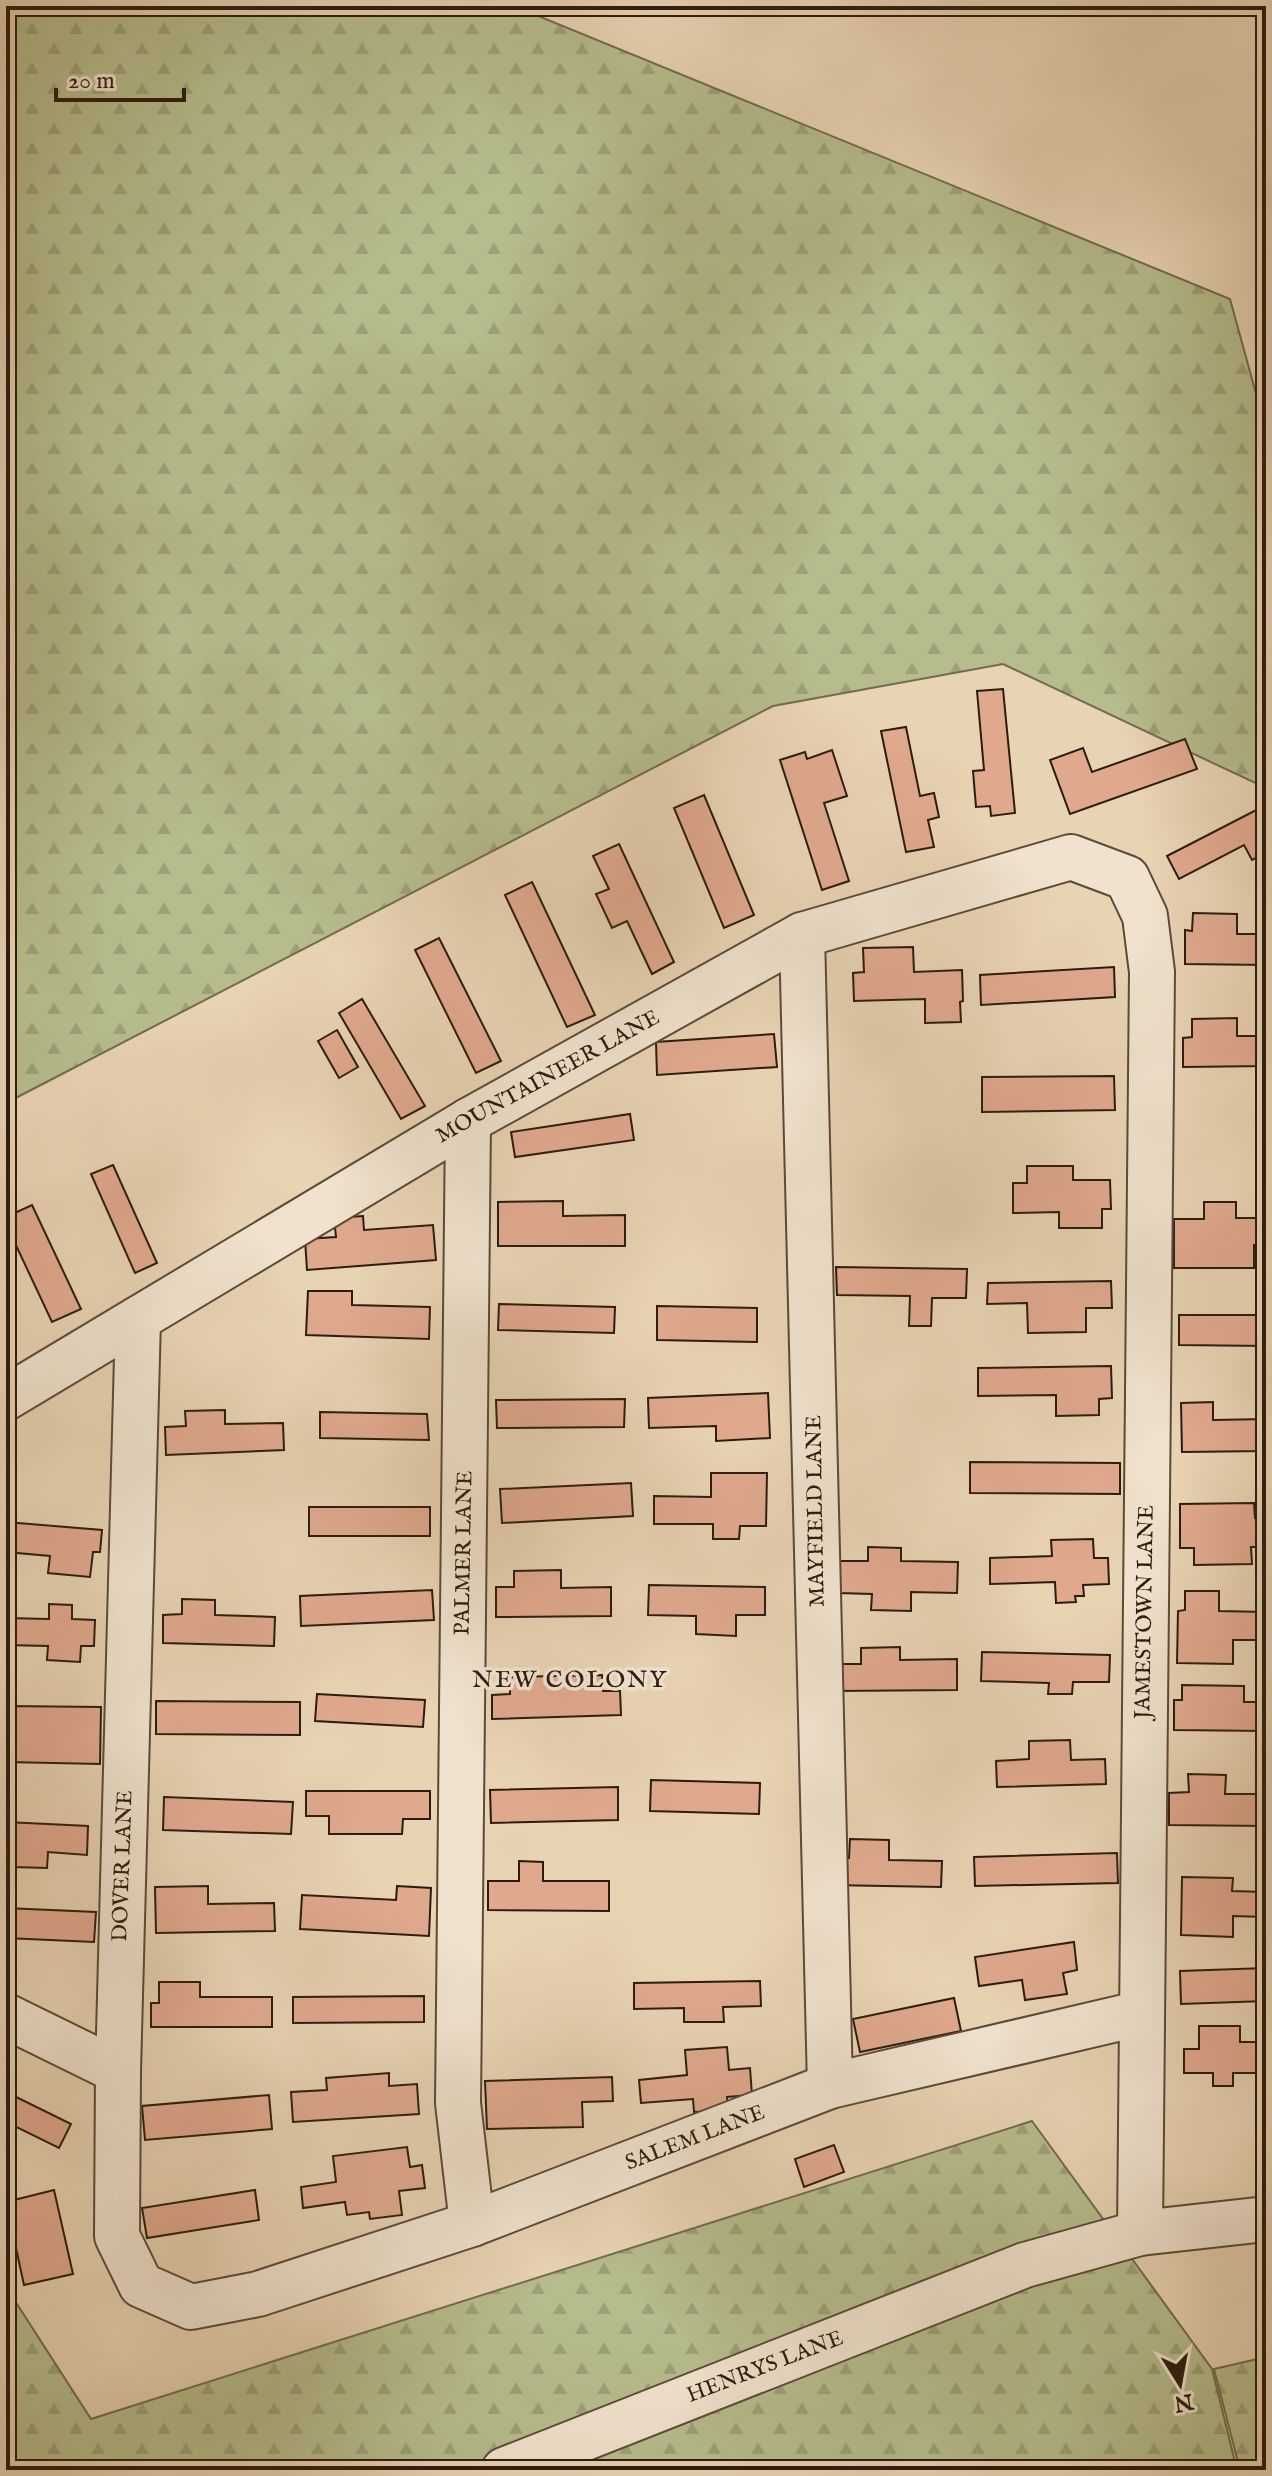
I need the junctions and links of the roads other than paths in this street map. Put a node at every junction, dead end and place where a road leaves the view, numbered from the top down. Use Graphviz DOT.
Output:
graph roads {
  1 [pos="1127,878"];
  2 [pos="802,935"];
  3 [pos="468,1121"];
  4 [pos="138,1319"];
  5 [pos="6,1398"];
  6 [pos="1142,2013"];
  7 [pos="6,2016"];
  8 [pos="118,2071"];
  9 [pos="830,2086"];
  10 [pos="1266,2219"];
  11 [pos="472,2224"];
  12 [pos="1140,2233"];
  13 [pos="258,2294"];
  14 [pos="504,2470"];
  1 -- 2 [label="street, MOUNTAINEER LANE"];
  1 -- 6 [label="street, JAMESTOWN LANE"];
  2 -- 3 [label="street, MOUNTAINEER LANE"];
  2 -- 9 [label="street, MAYFIELD LANE"];
  3 -- 4 [label="street, MOUNTAINEER LANE"];
  3 -- 11 [label="street, PALMER LANE"];
  4 -- 5 [label="street, MOUNTAINEER LANE"];
  4 -- 8 [label="street, DOVER LANE"];
  6 -- 9 [label="street, SALEM LANE"];
  6 -- 12 [label="street, JAMESTOWN LANE"];
  7 -- 8 [label="street"];
  8 -- 13 [label="street, DOVER LANE"];
  9 -- 11 [label="street, SALEM LANE"];
  10 -- 12 [label="street"];
  11 -- 13 [label="street, SALEM LANE"];
  12 -- 14 [label="street, HENRYS LANE"];
}
